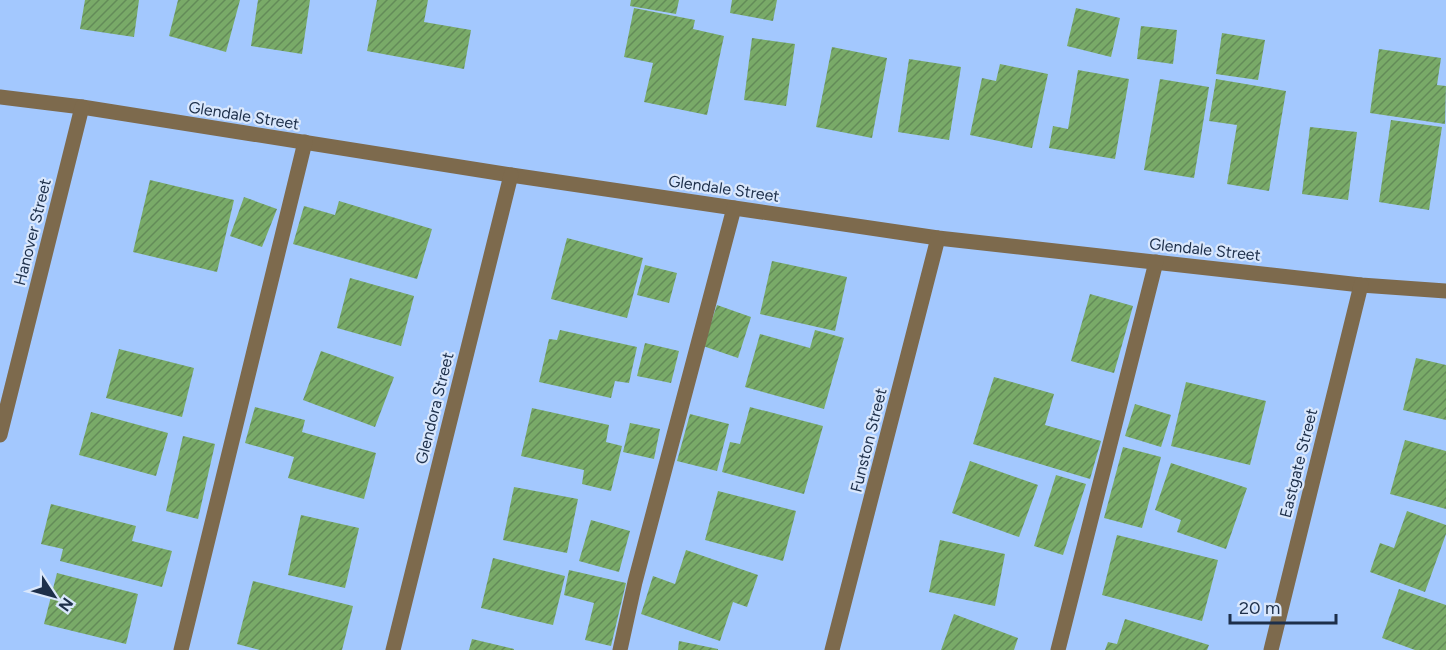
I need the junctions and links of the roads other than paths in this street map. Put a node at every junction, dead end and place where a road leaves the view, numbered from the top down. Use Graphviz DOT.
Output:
graph roads {
  1 [pos="0,97"];
  2 [pos="82,107"];
  3 [pos="305,142"];
  4 [pos="511,175"];
  5 [pos="734,208"];
  6 [pos="938,238"];
  7 [pos="1156,262"];
  8 [pos="1361,285"];
  9 [pos="1446,291"];
  10 [pos="0,435"];
  11 [pos="181,650"];
  12 [pos="393,650"];
  13 [pos="620,650"];
  14 [pos="832,650"];
  15 [pos="1058,650"];
  16 [pos="1271,650"];
  1 -- 2 [label="street, Glendale Street"];
  2 -- 3 [label="street, Glendale Street"];
  2 -- 10 [label="street, Hanover Street"];
  3 -- 4 [label="street, Glendale Street"];
  3 -- 11 [label="street"];
  4 -- 5 [label="street, Glendale Street"];
  4 -- 12 [label="street, Glendora Street"];
  5 -- 6 [label="street, Glendale Street"];
  5 -- 13 [label="street"];
  6 -- 7 [label="street, Glendale Street"];
  6 -- 14 [label="street, Funston Street"];
  7 -- 8 [label="street, Glendale Street"];
  7 -- 15 [label="street"];
  8 -- 9 [label="street, Glendale Street"];
  8 -- 16 [label="street, Eastgate Street"];
}
